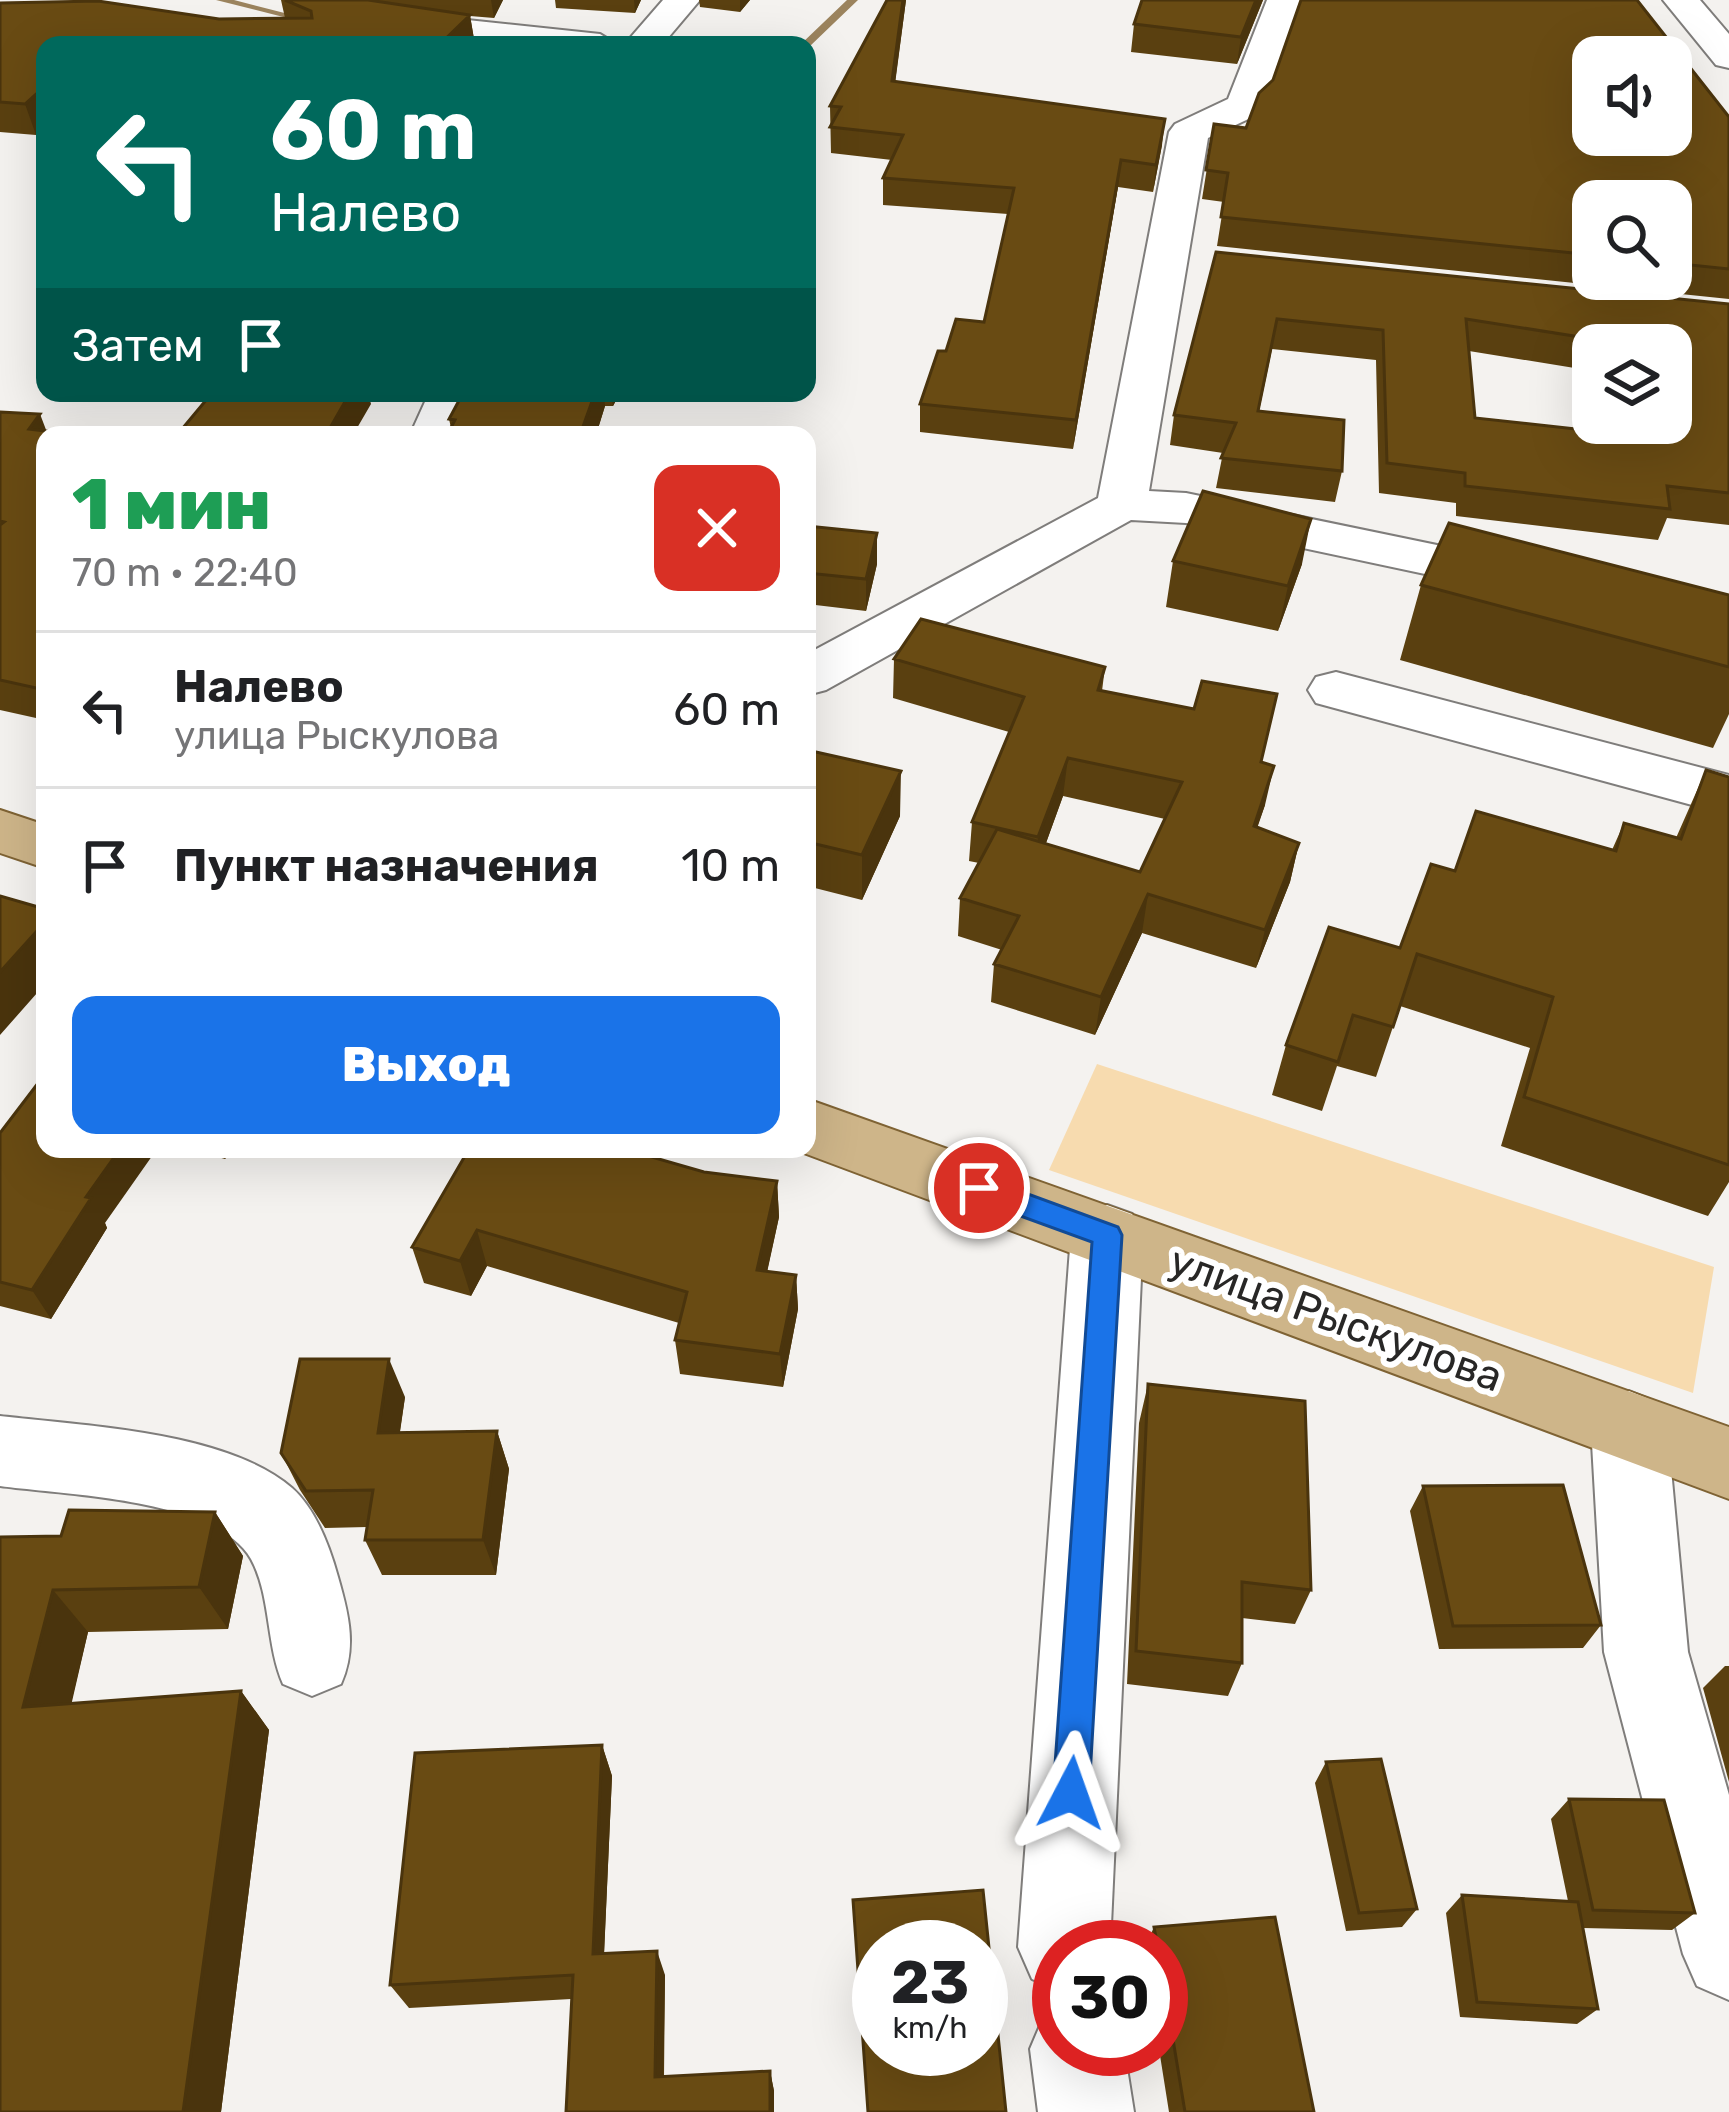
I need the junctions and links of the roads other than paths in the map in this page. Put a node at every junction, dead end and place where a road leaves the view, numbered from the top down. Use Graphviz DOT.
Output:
graph roads {
  1 [pos="315,0"];
  2 [pos="682,0"];
  3 [pos="1681,0"];
  4 [pos="1286,2"];
  5 [pos="513,36"];
  6 [pos="650,36"];
  7 [pos="1729,57"];
  8 [pos="1166,259"];
  9 [pos="1213,264"];
  10 [pos="1122,505"];
  11 [pos="1571,588"];
  12 [pos="816,672"];
  13 [pos="1336,690"];
  14 [pos="1729,794"];
  15 [pos="0,831"];
  16 [pos="36,844"];
  17 [pos="816,1129"];
  18 [pos="1107,1235"];
  19 [pos="1629,1426"];
  20 [pos="0,1451"];
  21 [pos="1729,1463"];
  22 [pos="312,1655"];
  23 [pos="1066,1920"];
  24 [pos="1729,1954"];
  25 [pos="1081,2076"];
  26 [pos="1086,2112"];
  1 -- 5 [label="street"];
  2 -- 6 [label="street"];
  3 -- 7 [label="street"];
  4 -- 8 [label="street"];
  8 -- 9 [label="street"];
  8 -- 10 [label="street"];
  10 -- 11 [label="street"];
  10 -- 12 [label="street"];
  13 -- 14 [label="street"];
  15 -- 16 [label="main road"];
  17 -- 18 [label="main road, улица Рыскулова"];
  18 -- 19 [label="main road, улица Рыскулова"];
  18 -- 23 [label="street"];
  19 -- 21 [label="main road, улица Рыскулова"];
  19 -- 24 [label="street"];
  20 -- 22 [label="street"];
  25 -- 26 [label="street"];
}
